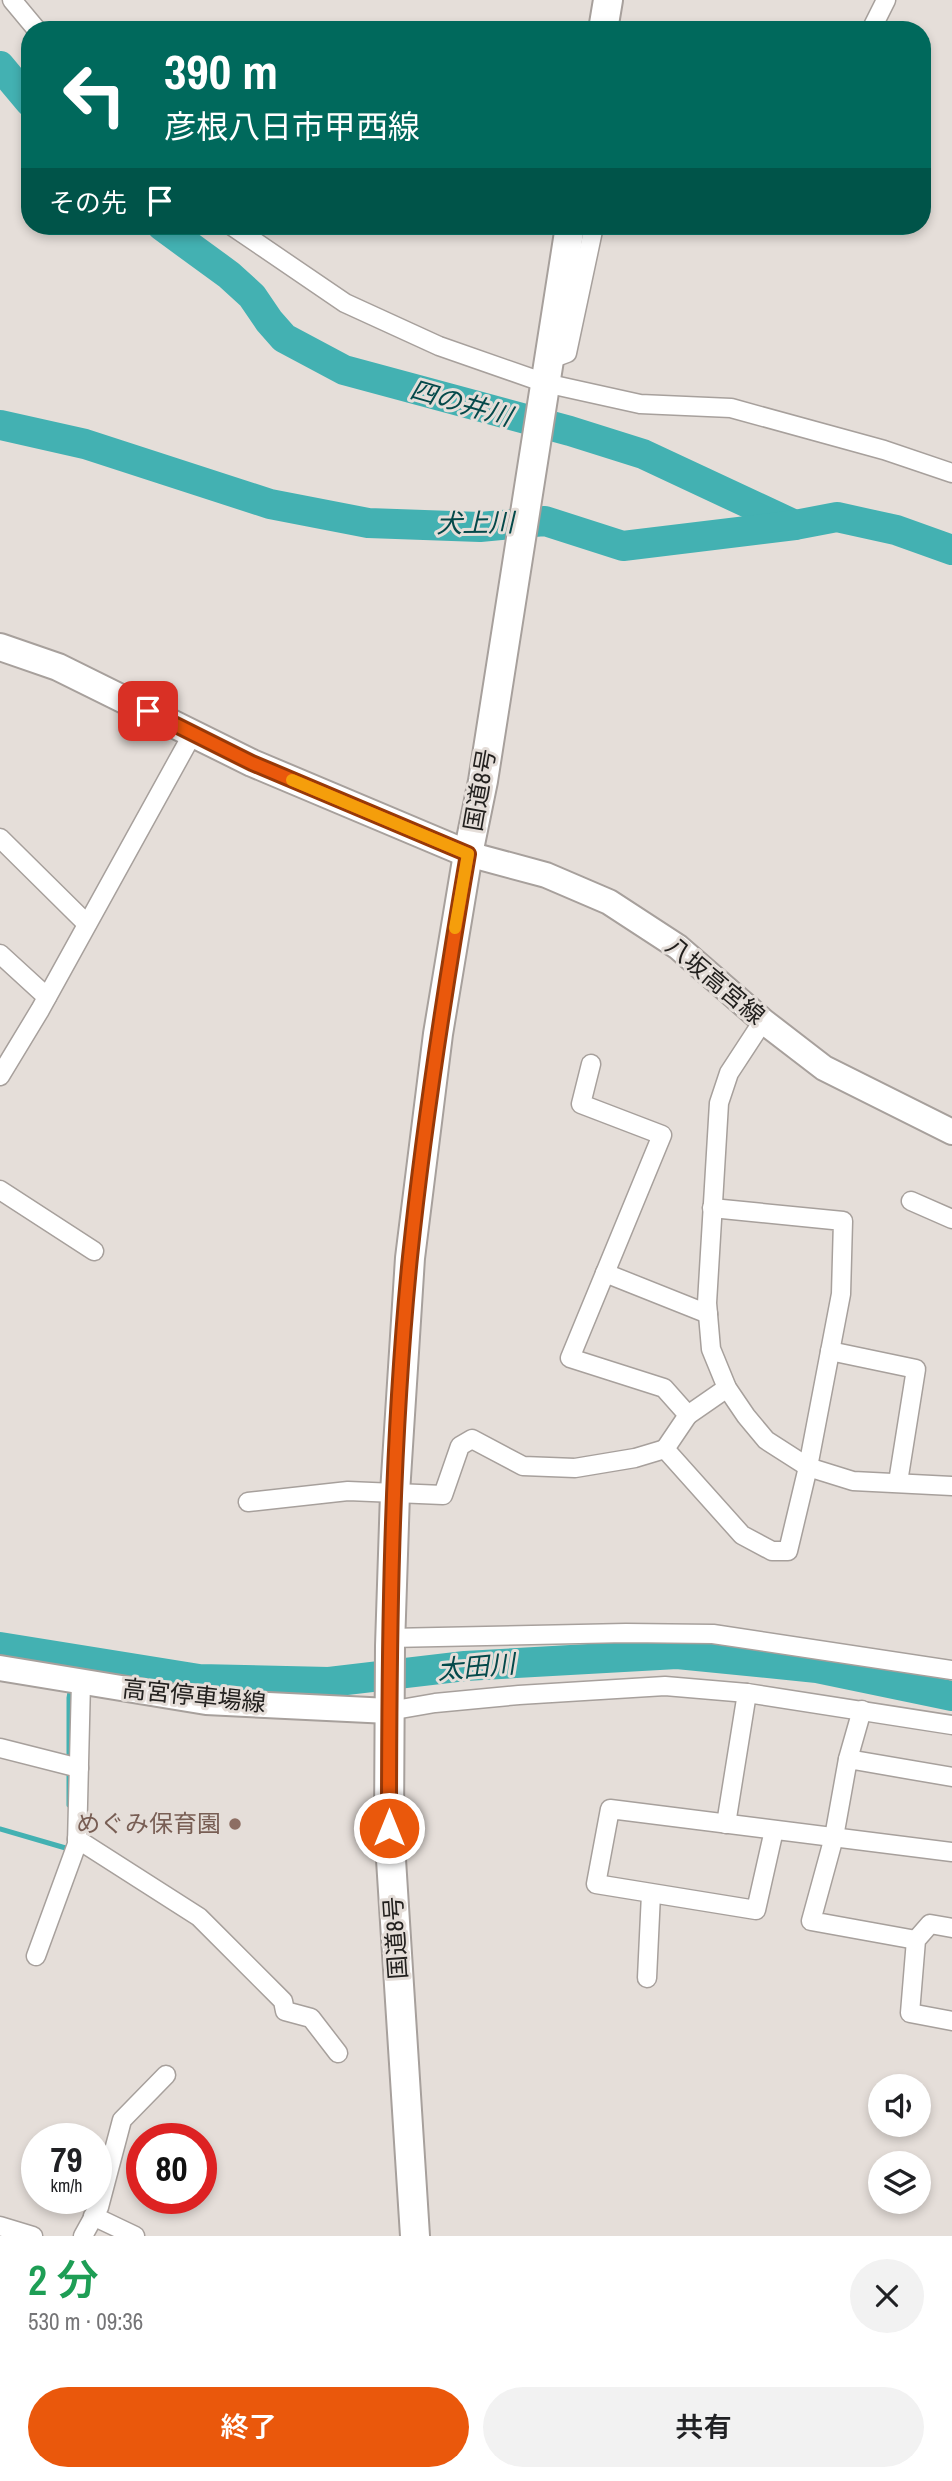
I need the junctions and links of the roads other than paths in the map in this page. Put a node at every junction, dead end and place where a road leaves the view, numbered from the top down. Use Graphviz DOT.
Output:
graph roads {
  1 [pos="12,0"];
  2 [pos="608,0"];
  3 [pos="886,0"];
  4 [pos="30,21"];
  5 [pos="604,21"];
  6 [pos="876,21"];
  7 [pos="245,235"];
  8 [pos="569,235"];
  9 [pos="592,235"];
  10 [pos="545,379"];
  11 [pos="952,473"];
  12 [pos="0,647"];
  13 [pos="193,733"];
  14 [pos="0,838"];
  15 [pos="468,854"];
  16 [pos="87,924"];
  17 [pos="0,956"];
  18 [pos="47,997"];
  19 [pos="763,1021"];
  20 [pos="591,1064"];
  21 [pos="0,1076"];
  22 [pos="952,1132"];
  23 [pos="0,1191"];
  24 [pos="911,1201"];
  25 [pos="712,1208"];
  26 [pos="952,1219"];
  27 [pos="94,1251"];
  28 [pos="605,1273"];
  29 [pos="708,1314"];
  30 [pos="830,1351"];
  31 [pos="727,1388"];
  32 [pos="688,1415"];
  33 [pos="665,1449"];
  34 [pos="808,1467"];
  35 [pos="898,1482"];
  36 [pos="952,1486"];
  37 [pos="395,1493"];
  38 [pos="248,1502"];
  39 [pos="390,1642"];
  40 [pos="0,1668"];
  41 [pos="952,1670"];
  42 [pos="81,1682"];
  43 [pos="747,1693"];
  44 [pos="390,1704"];
  45 [pos="862,1710"];
  46 [pos="952,1725"];
  47 [pos="0,1748"];
  48 [pos="848,1759"];
  49 [pos="78,1768"];
  50 [pos="952,1776"];
  51 [pos="726,1824"];
  52 [pos="774,1830"];
  53 [pos="834,1838"];
  54 [pos="77,1839"];
  55 [pos="952,1852"];
  56 [pos="651,1894"];
  57 [pos="952,1928"];
  58 [pos="916,1940"];
  59 [pos="36,1956"];
  60 [pos="647,1978"];
  61 [pos="952,2021"];
  62 [pos="338,2053"];
  63 [pos="166,2075"];
  64 [pos="93,2216"];
  65 [pos="0,2226"];
  66 [pos="33,2236"];
  67 [pos="83,2236"];
  68 [pos="135,2236"];
  69 [pos="415,2236"];
  1 -- 4 [label="street"];
  2 -- 5 [label="highway"];
  3 -- 6 [label="street"];
  7 -- 10 [label="street"];
  8 -- 10 [label="highway, 国道8号"];
  9 -- 10 [label="street"];
  10 -- 11 [label="street"];
  10 -- 15 [label="highway, 国道8号"];
  12 -- 13 [label="main road"];
  13 -- 15 [label="main road"];
  13 -- 16 [label="street"];
  14 -- 16 [label="street"];
  15 -- 19 [label="main road, 八坂高宮線"];
  15 -- 37 [label="highway, 国道8号"];
  16 -- 18 [label="street"];
  17 -- 18 [label="street"];
  18 -- 21 [label="street"];
  19 -- 22 [label="main road, 八坂高宮線"];
  19 -- 25 [label="street"];
  20 -- 28 [label="street"];
  23 -- 27 [label="street"];
  24 -- 26 [label="street"];
  25 -- 29 [label="street"];
  25 -- 30 [label="street"];
  28 -- 29 [label="street"];
  28 -- 32 [label="street"];
  29 -- 31 [label="street"];
  30 -- 34 [label="street"];
  30 -- 35 [label="street"];
  31 -- 32 [label="street"];
  31 -- 34 [label="street"];
  32 -- 33 [label="street"];
  33 -- 34 [label="street"];
  33 -- 37 [label="street"];
  34 -- 35 [label="street"];
  35 -- 36 [label="street"];
  37 -- 38 [label="street"];
  37 -- 39 [label="highway, 国道8号"];
  39 -- 41 [label="street"];
  39 -- 44 [label="highway, 国道8号"];
  40 -- 42 [label="main road, 高宮停車場線"];
  42 -- 44 [label="main road, 高宮停車場線"];
  42 -- 49 [label="street"];
  43 -- 44 [label="street"];
  43 -- 45 [label="street"];
  43 -- 51 [label="street"];
  44 -- 69 [label="highway, 国道8号"];
  45 -- 46 [label="street"];
  45 -- 48 [label="street"];
  47 -- 49 [label="street"];
  48 -- 50 [label="street"];
  48 -- 53 [label="street"];
  49 -- 54 [label="street"];
  51 -- 52 [label="street"];
  51 -- 56 [label="street"];
  52 -- 53 [label="street"];
  52 -- 56 [label="street"];
  53 -- 55 [label="street"];
  53 -- 58 [label="street"];
  54 -- 59 [label="street"];
  54 -- 62 [label="street"];
  56 -- 60 [label="street"];
  57 -- 58 [label="street"];
  58 -- 61 [label="street"];
  63 -- 64 [label="street"];
  64 -- 67 [label="street"];
  64 -- 68 [label="street"];
  65 -- 66 [label="street"];
}
